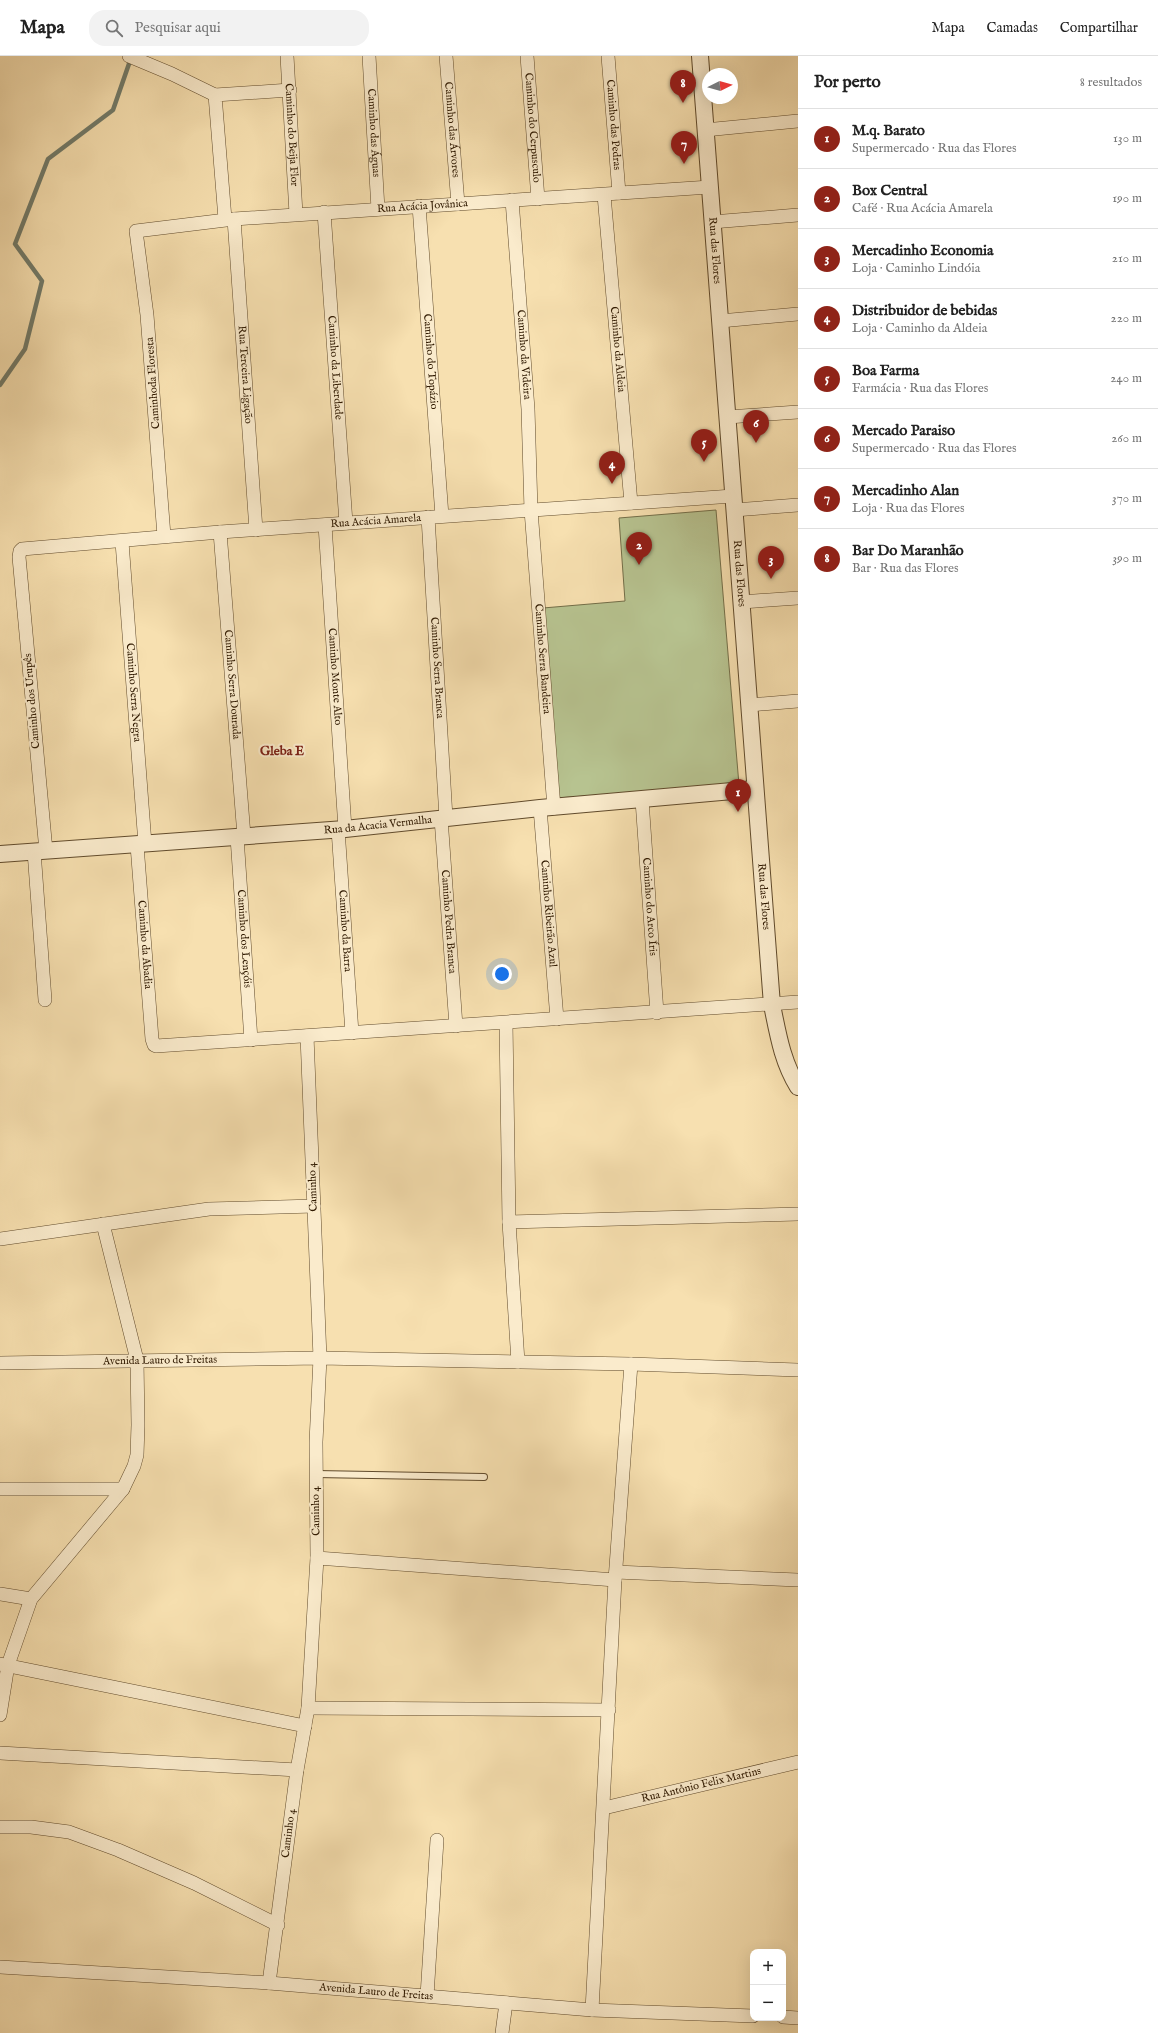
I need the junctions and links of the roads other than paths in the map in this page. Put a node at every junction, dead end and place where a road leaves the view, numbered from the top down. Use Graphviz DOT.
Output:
graph roads {
  1 [pos="288,56"];
  2 [pos="369,56"];
  3 [pos="446,56"];
  4 [pos="527,56"];
  5 [pos="608,56"];
  6 [pos="700,56"];
  7 [pos="135,58"];
  8 [pos="290,90"];
  9 [pos="215,95"];
  10 [pos="798,121"];
  11 [pos="705,130"];
  12 [pos="710,187"];
  13 [pos="619,193"];
  14 [pos="604,195"];
  15 [pos="538,199"];
  16 [pos="512,200"];
  17 [pos="458,204"];
  18 [pos="419,206"];
  19 [pos="378,209"];
  20 [pos="324,212"];
  21 [pos="296,214"];
  22 [pos="798,215"];
  23 [pos="229,219"];
  24 [pos="712,222"];
  25 [pos="136,231"];
  26 [pos="798,314"];
  27 [pos="720,321"];
  28 [pos="798,412"];
  29 [pos="727,418"];
  30 [pos="631,503"];
  31 [pos="733,503"];
  32 [pos="798,505"];
  33 [pos="531,510"];
  34 [pos="442,516"];
  35 [pos="428,517"];
  36 [pos="346,523"];
  37 [pos="325,525"];
  38 [pos="256,530"];
  39 [pos="220,532"];
  40 [pos="164,536"];
  41 [pos="122,542"];
  42 [pos="20,551"];
  43 [pos="798,598"];
  44 [pos="741,602"];
  45 [pos="798,701"];
  46 [pos="749,705"];
  47 [pos="755,789"];
  48 [pos="642,800"];
  49 [pos="547,808"];
  50 [pos="444,818"];
  51 [pos="341,829"];
  52 [pos="240,837"];
  53 [pos="141,845"];
  54 [pos="40,851"];
  55 [pos="0,854"];
  56 [pos="45,1000"];
  57 [pos="798,1002"];
  58 [pos="772,1005"];
  59 [pos="657,1013"];
  60 [pos="557,1019"];
  61 [pos="506,1023"];
  62 [pos="456,1026"];
  63 [pos="352,1033"];
  64 [pos="307,1036"];
  65 [pos="251,1040"];
  66 [pos="798,1087"];
  67 [pos="314,1206"];
  68 [pos="798,1214"];
  69 [pos="509,1222"];
  70 [pos="103,1224"];
  71 [pos="0,1240"];
  72 [pos="320,1358"];
  73 [pos="137,1360"];
  74 [pos="518,1362"];
  75 [pos="0,1363"];
  76 [pos="631,1364"];
  77 [pos="798,1370"];
  78 [pos="316,1474"];
  79 [pos="484,1477"];
  80 [pos="0,1488"];
  81 [pos="123,1489"];
  82 [pos="317,1558"];
  83 [pos="615,1576"];
  84 [pos="798,1580"];
  85 [pos="0,1594"];
  86 [pos="31,1599"];
  87 [pos="4,1665"];
  88 [pos="308,1708"];
  89 [pos="609,1710"];
  90 [pos="0,1716"];
  91 [pos="305,1726"];
  92 [pos="0,1753"];
  93 [pos="798,1762"];
  94 [pos="297,1770"];
  95 [pos="604,1808"];
  96 [pos="0,1827"];
  97 [pos="437,1840"];
  98 [pos="278,1925"];
  99 [pos="0,1968"];
  100 [pos="269,1983"];
  101 [pos="427,1996"];
  102 [pos="506,2003"];
  103 [pos="592,2010"];
  104 [pos="750,2016"];
  105 [pos="786,2017"];
  106 [pos="798,2018"];
  107 [pos="502,2033"];
  1 -- 8 [label="street, Caminho do Beija Flor"];
  2 -- 19 [label="street, Caminho das Águas"];
  3 -- 17 [label="street, Caminho das Árvores"];
  4 -- 15 [label="street, Caminho do Cerpusculo"];
  5 -- 13 [label="street, Caminho das Pedras"];
  6 -- 11 [label="street, Rua das Flores"];
  7 -- 9 [label="street"];
  8 -- 9 [label="street"];
  8 -- 21 [label="street, Caminho do Beija Flor"];
  9 -- 23 [label="street, Rua Terceira Ligação"];
  10 -- 11 [label="street"];
  11 -- 12 [label="street, Rua das Flores"];
  12 -- 13 [label="street, Rua Acácia Jovânica"];
  12 -- 24 [label="street, Rua das Flores"];
  13 -- 14 [label="street, Rua Acácia Jovânica"];
  14 -- 15 [label="street, Rua Acácia Jovânica"];
  14 -- 30 [label="street, Caminho da Aldeia"];
  15 -- 16 [label="street, Rua Acácia Jovânica"];
  16 -- 17 [label="street, Rua Acácia Jovânica"];
  16 -- 33 [label="street, Caminho da Videira"];
  17 -- 18 [label="street, Rua Acácia Jovânica"];
  18 -- 19 [label="street, Rua Acácia Jovânica"];
  18 -- 34 [label="street, Caminho do Topázio"];
  19 -- 20 [label="street, Rua Acácia Jovânica"];
  20 -- 21 [label="street, Rua Acácia Jovânica"];
  20 -- 36 [label="street, Caminho da Liberdade"];
  21 -- 23 [label="street, Rua Acácia Jovânica"];
  22 -- 24 [label="street"];
  23 -- 25 [label="street, Rua Acácia Jovânica"];
  23 -- 38 [label="street, Rua Terceira Ligação"];
  24 -- 27 [label="street, Rua das Flores"];
  25 -- 40 [label="street, Caminhoda Floresta"];
  26 -- 27 [label="street"];
  27 -- 29 [label="street, Rua das Flores"];
  28 -- 29 [label="street"];
  29 -- 31 [label="street, Rua das Flores"];
  30 -- 31 [label="street, Rua Acácia Amarela"];
  30 -- 33 [label="street, Rua Acácia Amarela"];
  31 -- 32 [label="street, Rua Acácia Amarela"];
  31 -- 44 [label="street, Rua das Flores"];
  33 -- 34 [label="street, Rua Acácia Amarela"];
  33 -- 49 [label="street, Caminho Serra Bandeira"];
  34 -- 35 [label="street, Rua Acácia Amarela"];
  35 -- 36 [label="street, Rua Acácia Amarela"];
  35 -- 50 [label="street, Caminho Serra Branca"];
  36 -- 37 [label="street, Rua Acácia Amarela"];
  37 -- 38 [label="street, Rua Acácia Amarela"];
  37 -- 51 [label="street, Caminho Monte Alto"];
  38 -- 39 [label="street, Rua Acácia Amarela"];
  39 -- 40 [label="street, Rua Acácia Amarela"];
  39 -- 52 [label="street, Caminho Serra Dourada"];
  40 -- 41 [label="street, Rua Acácia Amarela"];
  41 -- 42 [label="street, Rua Acácia Amarela"];
  41 -- 53 [label="street, Caminho Serra Negra"];
  42 -- 54 [label="street, Caminho dos Urupês"];
  43 -- 44 [label="street"];
  44 -- 46 [label="street, Rua das Flores"];
  45 -- 46 [label="street"];
  46 -- 47 [label="street, Rua das Flores"];
  47 -- 48 [label="street, Rua da Acacia Vermalha"];
  47 -- 58 [label="street, Rua das Flores"];
  48 -- 49 [label="street, Rua da Acacia Vermalha"];
  48 -- 59 [label="street, Caminho do Arco Íris"];
  49 -- 50 [label="street, Rua da Acacia Vermalha"];
  49 -- 60 [label="street, Caminho Ribeirão Azul"];
  50 -- 51 [label="street, Rua da Acacia Vermalha"];
  50 -- 62 [label="street, Caminho Pedra Branca"];
  51 -- 52 [label="street, Rua da Acacia Vermalha"];
  51 -- 63 [label="street, Caminho da Barra"];
  52 -- 53 [label="street, Rua da Acacia Vermalha"];
  52 -- 65 [label="street, Caminho dos Lençóis"];
  53 -- 54 [label="street, Rua da Acacia Vermalha"];
  53 -- 65 [label="street, Caminho da Abadia"];
  54 -- 55 [label="street, Rua da Acacia Vermalha"];
  54 -- 56 [label="street, Caminho dos Urupês"];
  57 -- 58 [label="street"];
  58 -- 59 [label="street"];
  58 -- 66 [label="street, Rua das Flores"];
  59 -- 60 [label="street"];
  60 -- 61 [label="street"];
  61 -- 62 [label="street"];
  61 -- 69 [label="street"];
  62 -- 63 [label="street"];
  63 -- 64 [label="street"];
  64 -- 65 [label="street"];
  64 -- 67 [label="street, Caminho 4"];
  67 -- 70 [label="street"];
  67 -- 72 [label="street, Caminho 4"];
  68 -- 69 [label="street"];
  69 -- 74 [label="street"];
  70 -- 71 [label="street"];
  70 -- 73 [label="street"];
  72 -- 73 [label="street, Avenida Lauro de Freitas"];
  72 -- 74 [label="street, Avenida Lauro de Freitas"];
  72 -- 78 [label="street, Caminho 4"];
  73 -- 75 [label="street, Avenida Lauro de Freitas"];
  73 -- 81 [label="street"];
  74 -- 76 [label="street, Avenida Lauro de Freitas"];
  76 -- 77 [label="street, Avenida Lauro de Freitas"];
  76 -- 83 [label="street"];
  78 -- 79 [label="lane"];
  78 -- 82 [label="street, Caminho 4"];
  80 -- 81 [label="street"];
  81 -- 86 [label="street"];
  82 -- 83 [label="street"];
  82 -- 88 [label="street, Caminho 4"];
  83 -- 84 [label="street"];
  83 -- 89 [label="street"];
  85 -- 86 [label="street"];
  86 -- 87 [label="street"];
  87 -- 90 [label="street"];
  87 -- 91 [label="street"];
  88 -- 89 [label="street"];
  88 -- 91 [label="street, Caminho 4"];
  89 -- 95 [label="street"];
  91 -- 94 [label="street, Caminho 4"];
  92 -- 94 [label="street"];
  93 -- 95 [label="street, Rua Antônio Felix Martins"];
  94 -- 98 [label="street, Caminho 4"];
  95 -- 103 [label="street"];
  96 -- 98 [label="street"];
  97 -- 101 [label="street"];
  98 -- 100 [label="street, Caminho 4"];
  99 -- 100 [label="street, Avenida Lauro de Freitas"];
  100 -- 101 [label="street, Avenida Lauro de Freitas"];
  101 -- 102 [label="street, Avenida Lauro de Freitas"];
  102 -- 103 [label="street, Avenida Lauro de Freitas"];
  102 -- 107 [label="street"];
  103 -- 104 [label="street, Avenida Lauro de Freitas"];
  105 -- 106 [label="street"];
}
